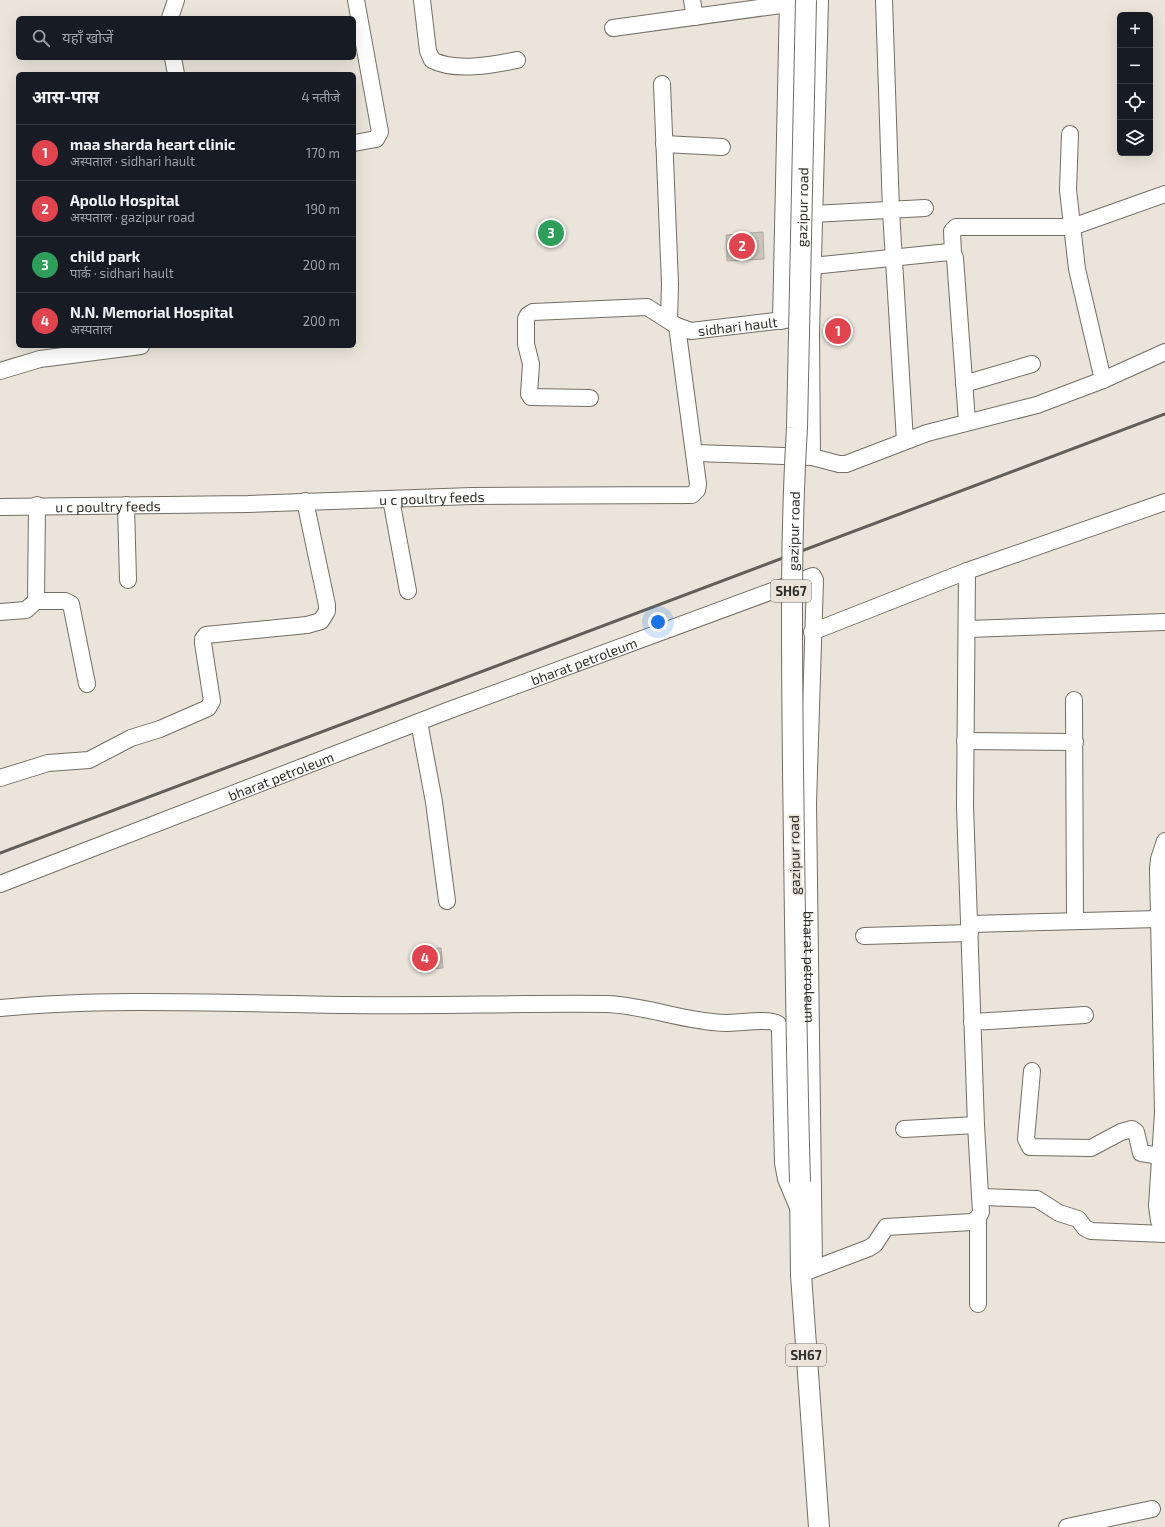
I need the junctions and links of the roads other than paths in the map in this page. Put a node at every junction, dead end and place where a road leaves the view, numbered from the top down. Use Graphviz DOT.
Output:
graph roads {
  1 [pos="176,0"];
  2 [pos="356,0"];
  3 [pos="422,0"];
  4 [pos="692,0"];
  5 [pos="820,0"];
  6 [pos="884,0"];
  7 [pos="794,2"];
  8 [pos="171,16"];
  9 [pos="695,17"];
  10 [pos="613,28"];
  11 [pos="173,60"];
  12 [pos="517,60"];
  13 [pos="176,72"];
  14 [pos="662,84"];
  15 [pos="1070,134"];
  16 [pos="356,144"];
  17 [pos="664,144"];
  18 [pos="722,148"];
  19 [pos="1165,194"];
  20 [pos="925,208"];
  21 [pos="891,211"];
  22 [pos="813,214"];
  23 [pos="1072,228"];
  24 [pos="953,253"];
  25 [pos="893,257"];
  26 [pos="812,266"];
  27 [pos="811,317"];
  28 [pos="781,321"];
  29 [pos="673,323"];
  30 [pos="125,348"];
  31 [pos="1165,352"];
  32 [pos="1032,364"];
  33 [pos="0,371"];
  34 [pos="1103,380"];
  35 [pos="964,384"];
  36 [pos="590,398"];
  37 [pos="967,422"];
  38 [pos="905,441"];
  39 [pos="695,453"];
  40 [pos="812,457"];
  41 [pos="391,499"];
  42 [pos="305,501"];
  43 [pos="1165,502"];
  44 [pos="126,504"];
  45 [pos="37,505"];
  46 [pos="0,507"];
  47 [pos="967,571"];
  48 [pos="128,580"];
  49 [pos="408,591"];
  50 [pos="36,601"];
  51 [pos="0,612"];
  52 [pos="1165,622"];
  53 [pos="968,629"];
  54 [pos="812,632"];
  55 [pos="87,684"];
  56 [pos="1074,700"];
  57 [pos="419,722"];
  58 [pos="965,741"];
  59 [pos="1075,742"];
  60 [pos="0,778"];
  61 [pos="1165,841"];
  62 [pos="0,884"];
  63 [pos="448,901"];
  64 [pos="1158,919"];
  65 [pos="1075,920"];
  66 [pos="970,928"];
  67 [pos="864,936"];
  68 [pos="1163,1003"];
  69 [pos="0,1008"];
  70 [pos="1085,1016"];
  71 [pos="972,1022"];
  72 [pos="1032,1071"];
  73 [pos="1164,1112"];
  74 [pos="976,1125"];
  75 [pos="904,1129"];
  76 [pos="1160,1156"];
  77 [pos="980,1198"];
  78 [pos="799,1210"];
  79 [pos="978,1218"];
  80 [pos="1165,1228"];
  81 [pos="1165,1234"];
  82 [pos="807,1271"];
  83 [pos="978,1304"];
  84 [pos="1152,1509"];
  85 [pos="819,1527"];
  86 [pos="1067,1527"];
  1 -- 8 [label="street"];
  2 -- 16 [label="street"];
  3 -- 12 [label="street"];
  4 -- 9 [label="street"];
  5 -- 22 [label="street"];
  6 -- 21 [label="street"];
  7 -- 9 [label="street"];
  7 -- 28 [label="street"];
  7 -- 78 [label="main road, gazipur road / SH67, bridge"];
  9 -- 10 [label="street"];
  11 -- 13 [label="street"];
  14 -- 17 [label="street, u c poultry feeds"];
  15 -- 23 [label="street"];
  17 -- 18 [label="street"];
  17 -- 29 [label="street, u c poultry feeds"];
  19 -- 23 [label="street"];
  20 -- 21 [label="street"];
  21 -- 22 [label="street"];
  21 -- 25 [label="street"];
  22 -- 26 [label="street"];
  23 -- 24 [label="street"];
  23 -- 34 [label="street"];
  24 -- 25 [label="street"];
  24 -- 35 [label="street"];
  25 -- 26 [label="street"];
  25 -- 38 [label="street"];
  26 -- 27 [label="street"];
  27 -- 28 [label="street, sidhari hault"];
  27 -- 40 [label="street"];
  28 -- 29 [label="street, sidhari hault"];
  29 -- 36 [label="street, sidhari hault"];
  29 -- 39 [label="street, u c poultry feeds"];
  30 -- 33 [label="street"];
  31 -- 34 [label="street"];
  32 -- 35 [label="street"];
  34 -- 37 [label="street"];
  35 -- 37 [label="street"];
  37 -- 38 [label="street"];
  38 -- 40 [label="street"];
  39 -- 40 [label="street"];
  39 -- 41 [label="street, u c poultry feeds"];
  41 -- 42 [label="street, u c poultry feeds"];
  41 -- 49 [label="street"];
  42 -- 44 [label="street, u c poultry feeds"];
  42 -- 60 [label="street"];
  43 -- 47 [label="street"];
  44 -- 45 [label="street, u c poultry feeds"];
  44 -- 48 [label="street"];
  45 -- 46 [label="street, u c poultry feeds"];
  45 -- 50 [label="street"];
  47 -- 53 [label="street"];
  47 -- 54 [label="street"];
  50 -- 51 [label="street"];
  50 -- 55 [label="street"];
  52 -- 53 [label="street"];
  53 -- 58 [label="street"];
  54 -- 57 [label="street, bharat petroleum"];
  54 -- 82 [label="street, bharat petroleum"];
  56 -- 59 [label="street"];
  57 -- 62 [label="street, bharat petroleum"];
  57 -- 63 [label="street"];
  58 -- 59 [label="street"];
  58 -- 66 [label="street"];
  59 -- 65 [label="street"];
  61 -- 64 [label="street"];
  64 -- 65 [label="street"];
  64 -- 68 [label="street"];
  65 -- 66 [label="street"];
  66 -- 67 [label="street"];
  66 -- 71 [label="street"];
  68 -- 73 [label="street"];
  69 -- 78 [label="street"];
  70 -- 71 [label="street"];
  71 -- 74 [label="street"];
  72 -- 76 [label="street"];
  73 -- 76 [label="street"];
  74 -- 75 [label="street"];
  74 -- 77 [label="street"];
  76 -- 80 [label="street"];
  77 -- 79 [label="street"];
  77 -- 81 [label="street"];
  78 -- 82 [label="main road, SH67"];
  79 -- 82 [label="street"];
  79 -- 83 [label="street"];
  82 -- 85 [label="main road, SH67"];
  84 -- 86 [label="street"];
}
